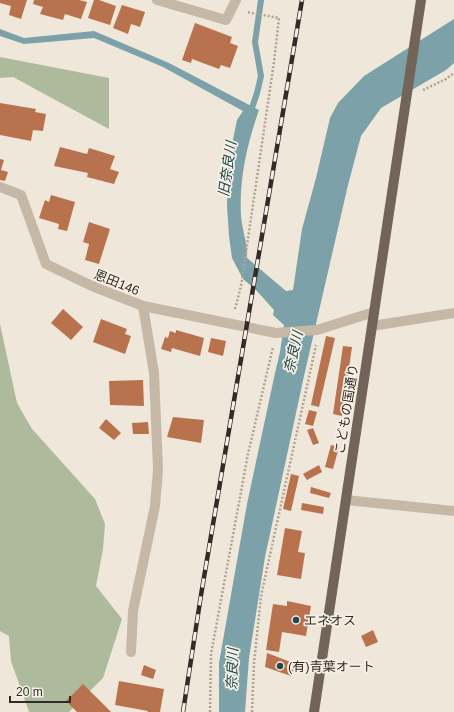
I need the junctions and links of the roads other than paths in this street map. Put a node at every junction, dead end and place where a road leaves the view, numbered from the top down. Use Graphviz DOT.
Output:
graph roads {
  1 [pos="157,0"];
  2 [pos="236,0"];
  3 [pos="421,0"];
  4 [pos="0,187"];
  5 [pos="143,306"];
  6 [pos="374,312"];
  7 [pos="454,313"];
  8 [pos="372,326"];
  9 [pos="346,500"];
  10 [pos="454,511"];
  11 [pos="131,652"];
  12 [pos="316,712"];
  1 -- 2 [label="street"];
  3 -- 6 [label="main road, こどもの国通り"];
  4 -- 5 [label="street, 恩田146"];
  5 -- 6 [label="street, 恩田146"];
  5 -- 11 [label="street"];
  6 -- 8 [label="main road, こどもの国通り"];
  7 -- 8 [label="street"];
  8 -- 9 [label="main road, こどもの国通り"];
  9 -- 10 [label="street"];
  9 -- 12 [label="main road, こどもの国通り"];
}
